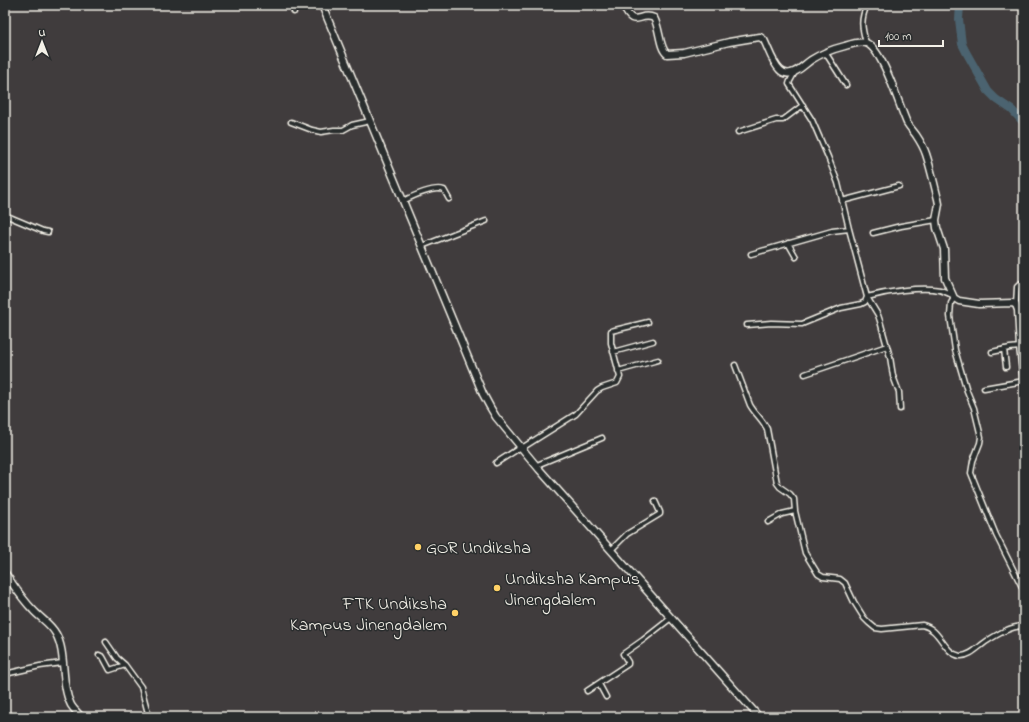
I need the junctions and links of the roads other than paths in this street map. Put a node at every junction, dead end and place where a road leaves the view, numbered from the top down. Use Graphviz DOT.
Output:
graph roads {
  1 [pos="292,5"];
  2 [pos="322,5"];
  3 [pos="623,5"];
  4 [pos="867,5"];
  5 [pos="294,12"];
  6 [pos="866,43"];
  7 [pos="825,52"];
  8 [pos="795,72"];
  9 [pos="846,85"];
  10 [pos="803,105"];
  11 [pos="370,121"];
  12 [pos="291,122"];
  13 [pos="738,132"];
  14 [pos="899,186"];
  15 [pos="449,199"];
  16 [pos="403,201"];
  17 [pos="842,201"];
  18 [pos="5,215"];
  19 [pos="936,220"];
  20 [pos="486,221"];
  21 [pos="849,229"];
  22 [pos="48,232"];
  23 [pos="873,233"];
  24 [pos="788,243"];
  25 [pos="422,246"];
  26 [pos="751,254"];
  27 [pos="796,257"];
  28 [pos="1024,283"];
  29 [pos="953,296"];
  30 [pos="867,297"];
  31 [pos="1016,305"];
  32 [pos="1022,321"];
  33 [pos="648,322"];
  34 [pos="747,324"];
  35 [pos="653,341"];
  36 [pos="887,346"];
  37 [pos="1020,347"];
  38 [pos="1004,349"];
  39 [pos="613,352"];
  40 [pos="992,352"];
  41 [pos="658,360"];
  42 [pos="735,365"];
  43 [pos="1006,366"];
  44 [pos="618,371"];
  45 [pos="805,374"];
  46 [pos="1024,381"];
  47 [pos="984,388"];
  48 [pos="900,409"];
  49 [pos="602,438"];
  50 [pos="522,448"];
  51 [pos="496,463"];
  52 [pos="536,465"];
  53 [pos="655,501"];
  54 [pos="795,511"];
  55 [pos="768,522"];
  56 [pos="611,550"];
  57 [pos="5,573"];
  58 [pos="1024,591"];
  59 [pos="671,618"];
  60 [pos="1024,626"];
  61 [pos="106,642"];
  62 [pos="99,655"];
  63 [pos="62,663"];
  64 [pos="125,665"];
  65 [pos="5,674"];
  66 [pos="599,684"];
  67 [pos="587,691"];
  68 [pos="606,697"];
  69 [pos="81,717"];
  70 [pos="149,717"];
  71 [pos="759,717"];
  1 -- 5 [label="street"];
  2 -- 11 [label="street"];
  3 -- 8 [label="street"];
  4 -- 6 [label="street"];
  6 -- 7 [label="street"];
  6 -- 19 [label="street"];
  7 -- 8 [label="street"];
  7 -- 9 [label="street"];
  8 -- 10 [label="street"];
  10 -- 13 [label="street"];
  10 -- 17 [label="street"];
  11 -- 12 [label="street"];
  11 -- 16 [label="street"];
  14 -- 17 [label="street"];
  15 -- 16 [label="street"];
  16 -- 25 [label="street"];
  17 -- 21 [label="street"];
  18 -- 22 [label="street"];
  19 -- 23 [label="street"];
  19 -- 29 [label="street"];
  20 -- 25 [label="street"];
  21 -- 24 [label="street"];
  21 -- 30 [label="street"];
  24 -- 26 [label="street"];
  24 -- 27 [label="street"];
  25 -- 50 [label="street"];
  28 -- 31 [label="street"];
  29 -- 30 [label="street"];
  29 -- 31 [label="street"];
  29 -- 58 [label="street"];
  30 -- 34 [label="street"];
  30 -- 36 [label="street"];
  31 -- 32 [label="street"];
  32 -- 37 [label="street"];
  33 -- 39 [label="street"];
  35 -- 39 [label="street"];
  36 -- 45 [label="street"];
  36 -- 48 [label="street"];
  37 -- 38 [label="street"];
  37 -- 46 [label="street"];
  38 -- 40 [label="street"];
  38 -- 43 [label="street"];
  39 -- 44 [label="street"];
  41 -- 44 [label="street"];
  42 -- 54 [label="street"];
  44 -- 50 [label="street"];
  46 -- 47 [label="street"];
  49 -- 52 [label="street"];
  50 -- 51 [label="street"];
  50 -- 52 [label="street"];
  52 -- 56 [label="street"];
  53 -- 56 [label="street"];
  54 -- 55 [label="street"];
  54 -- 60 [label="street"];
  56 -- 59 [label="street"];
  57 -- 63 [label="street"];
  59 -- 66 [label="street"];
  59 -- 71 [label="street"];
  61 -- 64 [label="street"];
  62 -- 64 [label="street"];
  63 -- 65 [label="street"];
  63 -- 69 [label="street"];
  64 -- 70 [label="street"];
  66 -- 67 [label="street"];
  66 -- 68 [label="street"];
}
